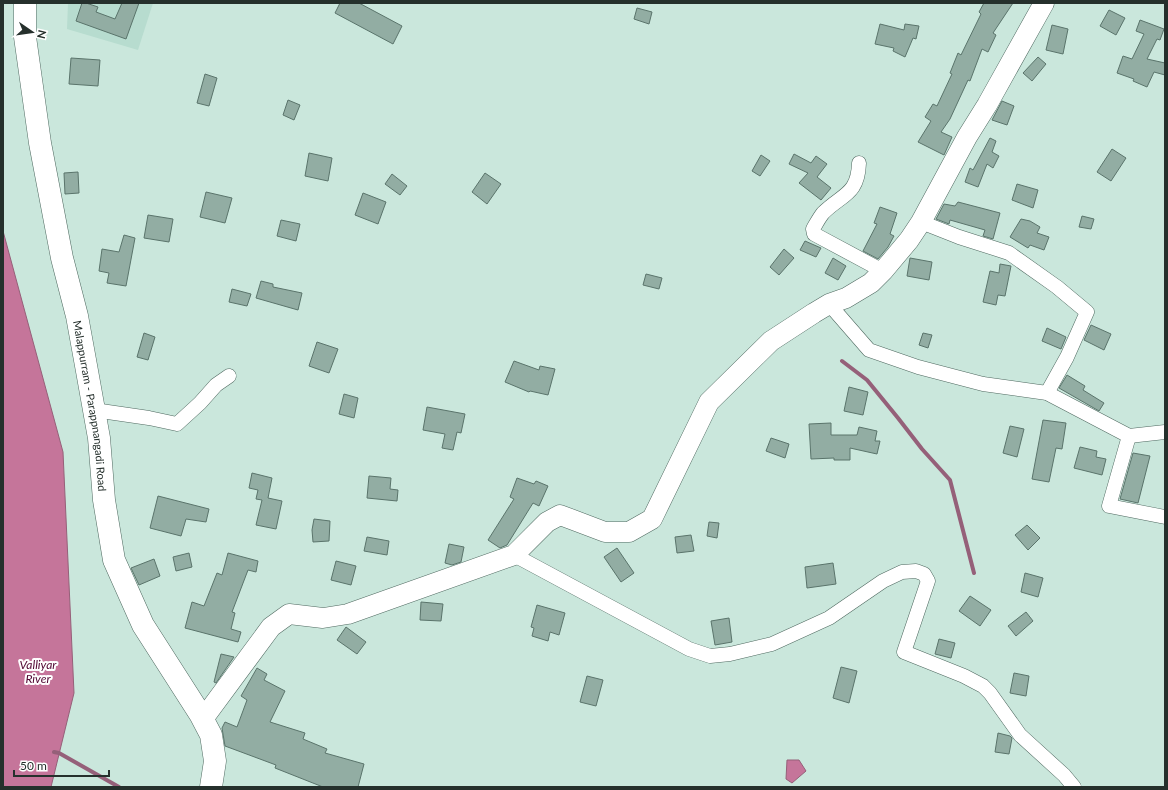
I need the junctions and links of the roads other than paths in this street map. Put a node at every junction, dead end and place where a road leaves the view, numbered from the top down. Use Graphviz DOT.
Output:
graph roads {
  1 [pos="25,3"];
  2 [pos="1044,3"];
  3 [pos="859,163"];
  4 [pos="921,222"];
  5 [pos="883,271"];
  6 [pos="829,304"];
  7 [pos="229,376"];
  8 [pos="1048,393"];
  9 [pos="94,410"];
  10 [pos="1165,432"];
  11 [pos="1129,436"];
  12 [pos="1165,517"];
  13 [pos="514,555"];
  14 [pos="203,719"];
  15 [pos="211,787"];
  16 [pos="1074,787"];
  1 -- 9 [label="main road, Malappurram - Parappnangadi Road"];
  2 -- 4 [label="main road"];
  3 -- 5 [label="street"];
  4 -- 5 [label="main road"];
  4 -- 8 [label="street"];
  5 -- 6 [label="main road"];
  6 -- 8 [label="street"];
  6 -- 13 [label="main road"];
  7 -- 9 [label="street"];
  8 -- 11 [label="street"];
  9 -- 14 [label="main road, Malappurram - Parappnangadi Road"];
  10 -- 11 [label="street"];
  11 -- 12 [label="street"];
  13 -- 14 [label="main road"];
  13 -- 16 [label="street"];
  14 -- 15 [label="main road, Malappurram - Parappnangadi Road"];
}
